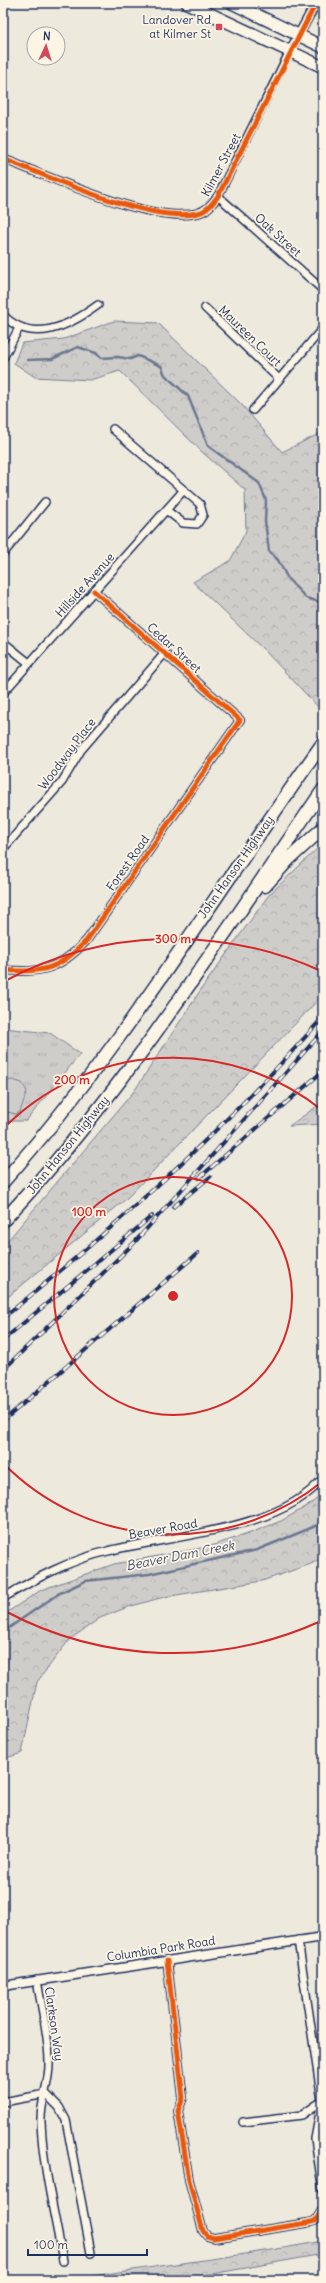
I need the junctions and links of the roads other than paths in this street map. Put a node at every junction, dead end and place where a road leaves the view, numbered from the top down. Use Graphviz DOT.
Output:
graph roads {
  1 [pos="187,3"];
  2 [pos="232,3"];
  3 [pos="316,3"];
  4 [pos="299,35"];
  5 [pos="323,47"];
  6 [pos="290,51"];
  7 [pos="323,67"];
  8 [pos="3,159"];
  9 [pos="218,196"];
  10 [pos="323,290"];
  11 [pos="98,305"];
  12 [pos="205,308"];
  13 [pos="3,315"];
  14 [pos="19,328"];
  15 [pos="323,328"];
  16 [pos="3,358"];
  17 [pos="279,379"];
  18 [pos="253,410"];
  19 [pos="113,428"];
  20 [pos="183,491"];
  21 [pos="45,502"];
  22 [pos="166,510"];
  23 [pos="3,554"];
  24 [pos="94,591"];
  25 [pos="3,642"];
  26 [pos="165,654"];
  27 [pos="29,663"];
  28 [pos="3,693"];
  29 [pos="240,720"];
  30 [pos="322,743"];
  31 [pos="323,790"];
  32 [pos="323,828"];
  33 [pos="3,849"];
  34 [pos="217,942"];
  35 [pos="3,970"];
  36 [pos="3,1182"];
  37 [pos="3,1222"];
  38 [pos="323,1478"];
  39 [pos="3,1598"];
  40 [pos="323,1937"];
  41 [pos="298,1940"];
  42 [pos="167,1960"];
  43 [pos="37,1980"];
  44 [pos="3,1986"];
  45 [pos="46,2094"];
  46 [pos="322,2101"];
  47 [pos="3,2102"];
  48 [pos="243,2122"];
  49 [pos="323,2191"];
  50 [pos="323,2209"];
  51 [pos="91,2254"];
  52 [pos="63,2261"];
  1 -- 6 [label="main road"];
  2 -- 4 [label="main road"];
  3 -- 4 [label="street, Kilmer Street"];
  4 -- 5 [label="main road"];
  4 -- 6 [label="street, Kilmer Street"];
  6 -- 7 [label="main road"];
  6 -- 9 [label="street, Kilmer Street"];
  8 -- 9 [label="street, Kilmer Street"];
  9 -- 10 [label="street, Oak Street"];
  11 -- 14 [label="street"];
  12 -- 17 [label="street, Maureen Court"];
  13 -- 14 [label="street"];
  14 -- 16 [label="street"];
  15 -- 17 [label="street"];
  17 -- 18 [label="street"];
  19 -- 20 [label="street"];
  20 -- 22 [label="street, Hillside Avenue"];
  20 -- 22 [label="street"];
  21 -- 23 [label="street"];
  22 -- 24 [label="street, Hillside Avenue"];
  24 -- 26 [label="street, Cedar Street"];
  24 -- 27 [label="street, Hillside Avenue"];
  25 -- 27 [label="street"];
  26 -- 29 [label="street, Cedar Street"];
  26 -- 33 [label="street, Woodway Place"];
  27 -- 28 [label="street, Hillside Avenue"];
  29 -- 35 [label="street, Forest Road"];
  30 -- 36 [label="highway, John Hanson Highway"];
  31 -- 34 [label="highway, John Hanson Highway"];
  32 -- 34 [label="highway"];
  34 -- 37 [label="highway, John Hanson Highway"];
  38 -- 39 [label="street, Beaver Road"];
  40 -- 41 [label="street, Columbia Park Road"];
  41 -- 42 [label="street, Columbia Park Road"];
  41 -- 46 [label="street"];
  42 -- 43 [label="street, Columbia Park Road"];
  42 -- 50 [label="street"];
  43 -- 44 [label="street, Columbia Park Road"];
  43 -- 45 [label="street, Clarkson Way"];
  45 -- 47 [label="street"];
  45 -- 51 [label="street"];
  45 -- 52 [label="street, Clarkson Way"];
  46 -- 48 [label="street"];
  46 -- 49 [label="street"];
}
